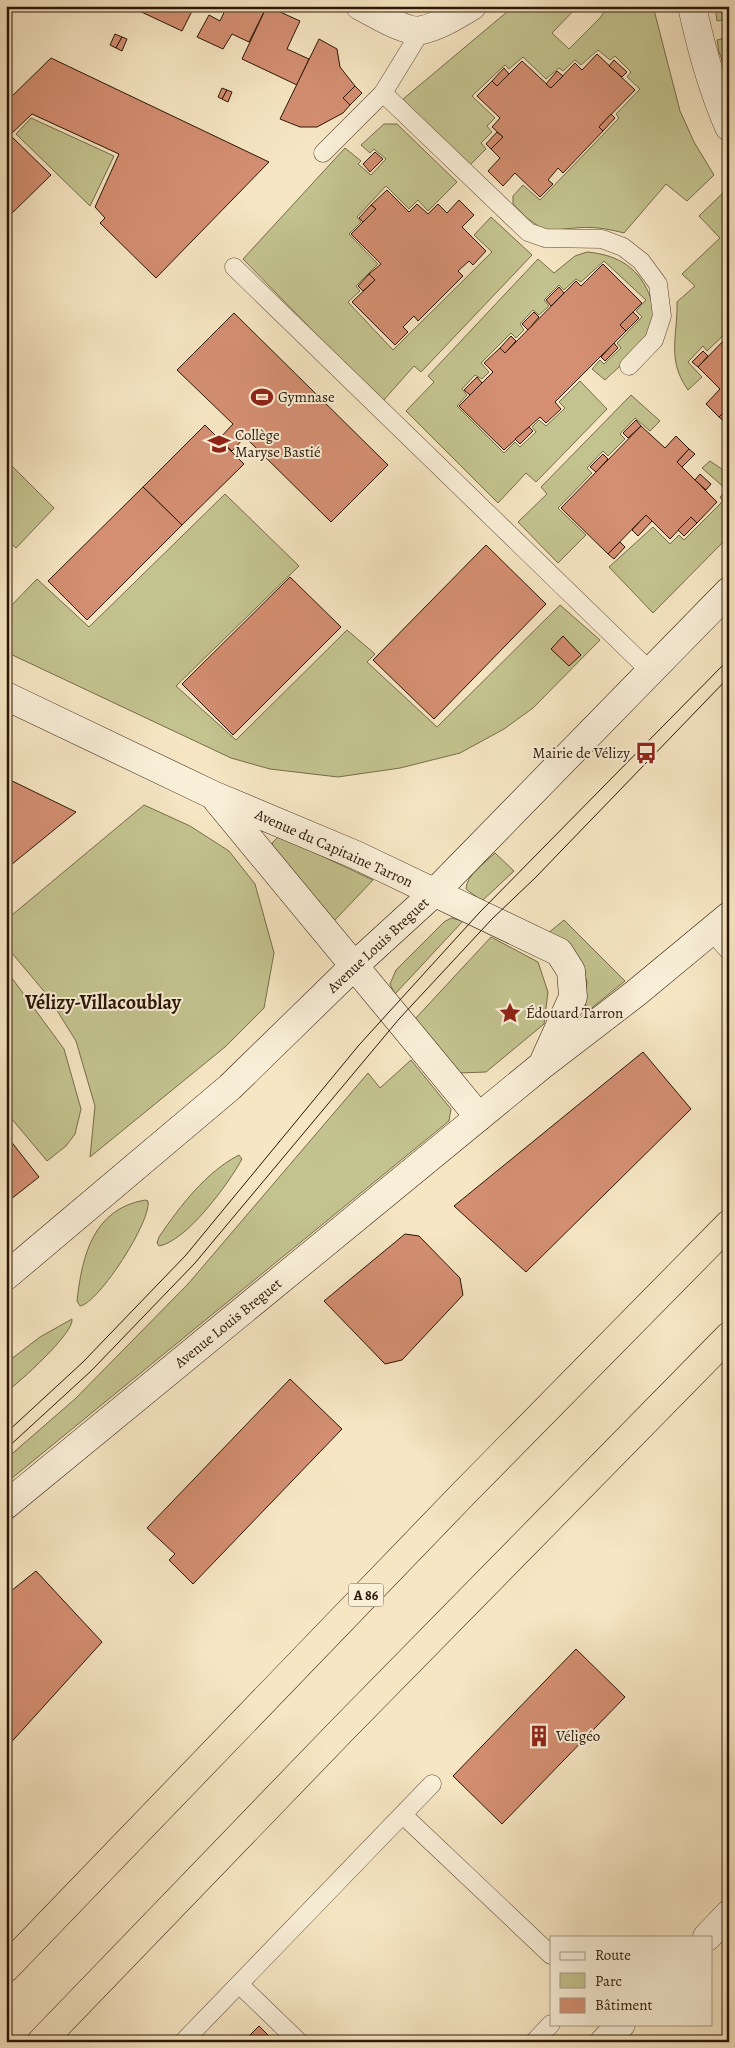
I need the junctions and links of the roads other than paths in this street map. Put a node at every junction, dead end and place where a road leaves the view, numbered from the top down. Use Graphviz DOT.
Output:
graph roads {
  1 [pos="360,6"];
  2 [pos="472,6"];
  3 [pos="692,6"];
  4 [pos="421,31"];
  5 [pos="383,93"];
  6 [pos="729,127"];
  7 [pos="323,153"];
  8 [pos="234,267"];
  9 [pos="630,366"];
  10 [pos="729,591"];
  11 [pos="650,671"];
  12 [pos="6,696"];
  13 [pos="213,795"];
  14 [pos="435,892"];
  15 [pos="723,932"];
  16 [pos="354,965"];
  17 [pos="541,1066"];
  18 [pos="479,1117"];
  19 [pos="729,1224"];
  20 [pos="6,1276"];
  21 [pos="729,1336"];
  22 [pos="6,1505"];
  23 [pos="432,1784"];
  24 [pos="402,1815"];
  25 [pos="729,1914"];
  26 [pos="708,1936"];
  27 [pos="550,1954"];
  28 [pos="6,1968"];
  29 [pos="239,1984"];
  30 [pos="550,2025"];
  31 [pos="619,2026"];
  32 [pos="41,2042"];
  33 [pos="183,2042"];
  34 [pos="299,2042"];
  35 [pos="534,2042"];
  36 [pos="604,2042"];
  1 -- 4 [label="main road"];
  2 -- 4 [label="main road"];
  3 -- 6 [label="main road"];
  4 -- 5 [label="lane"];
  5 -- 7 [label="lane"];
  5 -- 9 [label="lane"];
  8 -- 11 [label="lane"];
  10 -- 11 [label="main road, Avenue Louis Breguet"];
  11 -- 14 [label="main road, Avenue Louis Breguet"];
  12 -- 13 [label="main road, Avenue du Capitaine Tarron"];
  13 -- 14 [label="main road, Avenue du Capitaine Tarron"];
  13 -- 16 [label="main road, Avenue du Capitaine Tarron"];
  14 -- 16 [label="main road, Avenue Louis Breguet"];
  14 -- 17 [label="main road, Avenue du Capitaine Tarron"];
  15 -- 17 [label="main road, Avenue Louis Breguet"];
  16 -- 18 [label="main road, Avenue du Capitaine Tarron"];
  16 -- 20 [label="main road, Avenue Louis Breguet"];
  17 -- 18 [label="main road, Avenue Louis Breguet"];
  18 -- 22 [label="main road, Avenue Louis Breguet"];
  19 -- 28 [label="highway, A 86"];
  21 -- 32 [label="highway"];
  23 -- 24 [label="lane"];
  24 -- 27 [label="lane"];
  24 -- 29 [label="lane"];
  25 -- 26 [label="main road"];
  29 -- 33 [label="lane"];
  29 -- 34 [label="lane"];
  30 -- 35 [label="lane"];
  31 -- 36 [label="main road"];
}
